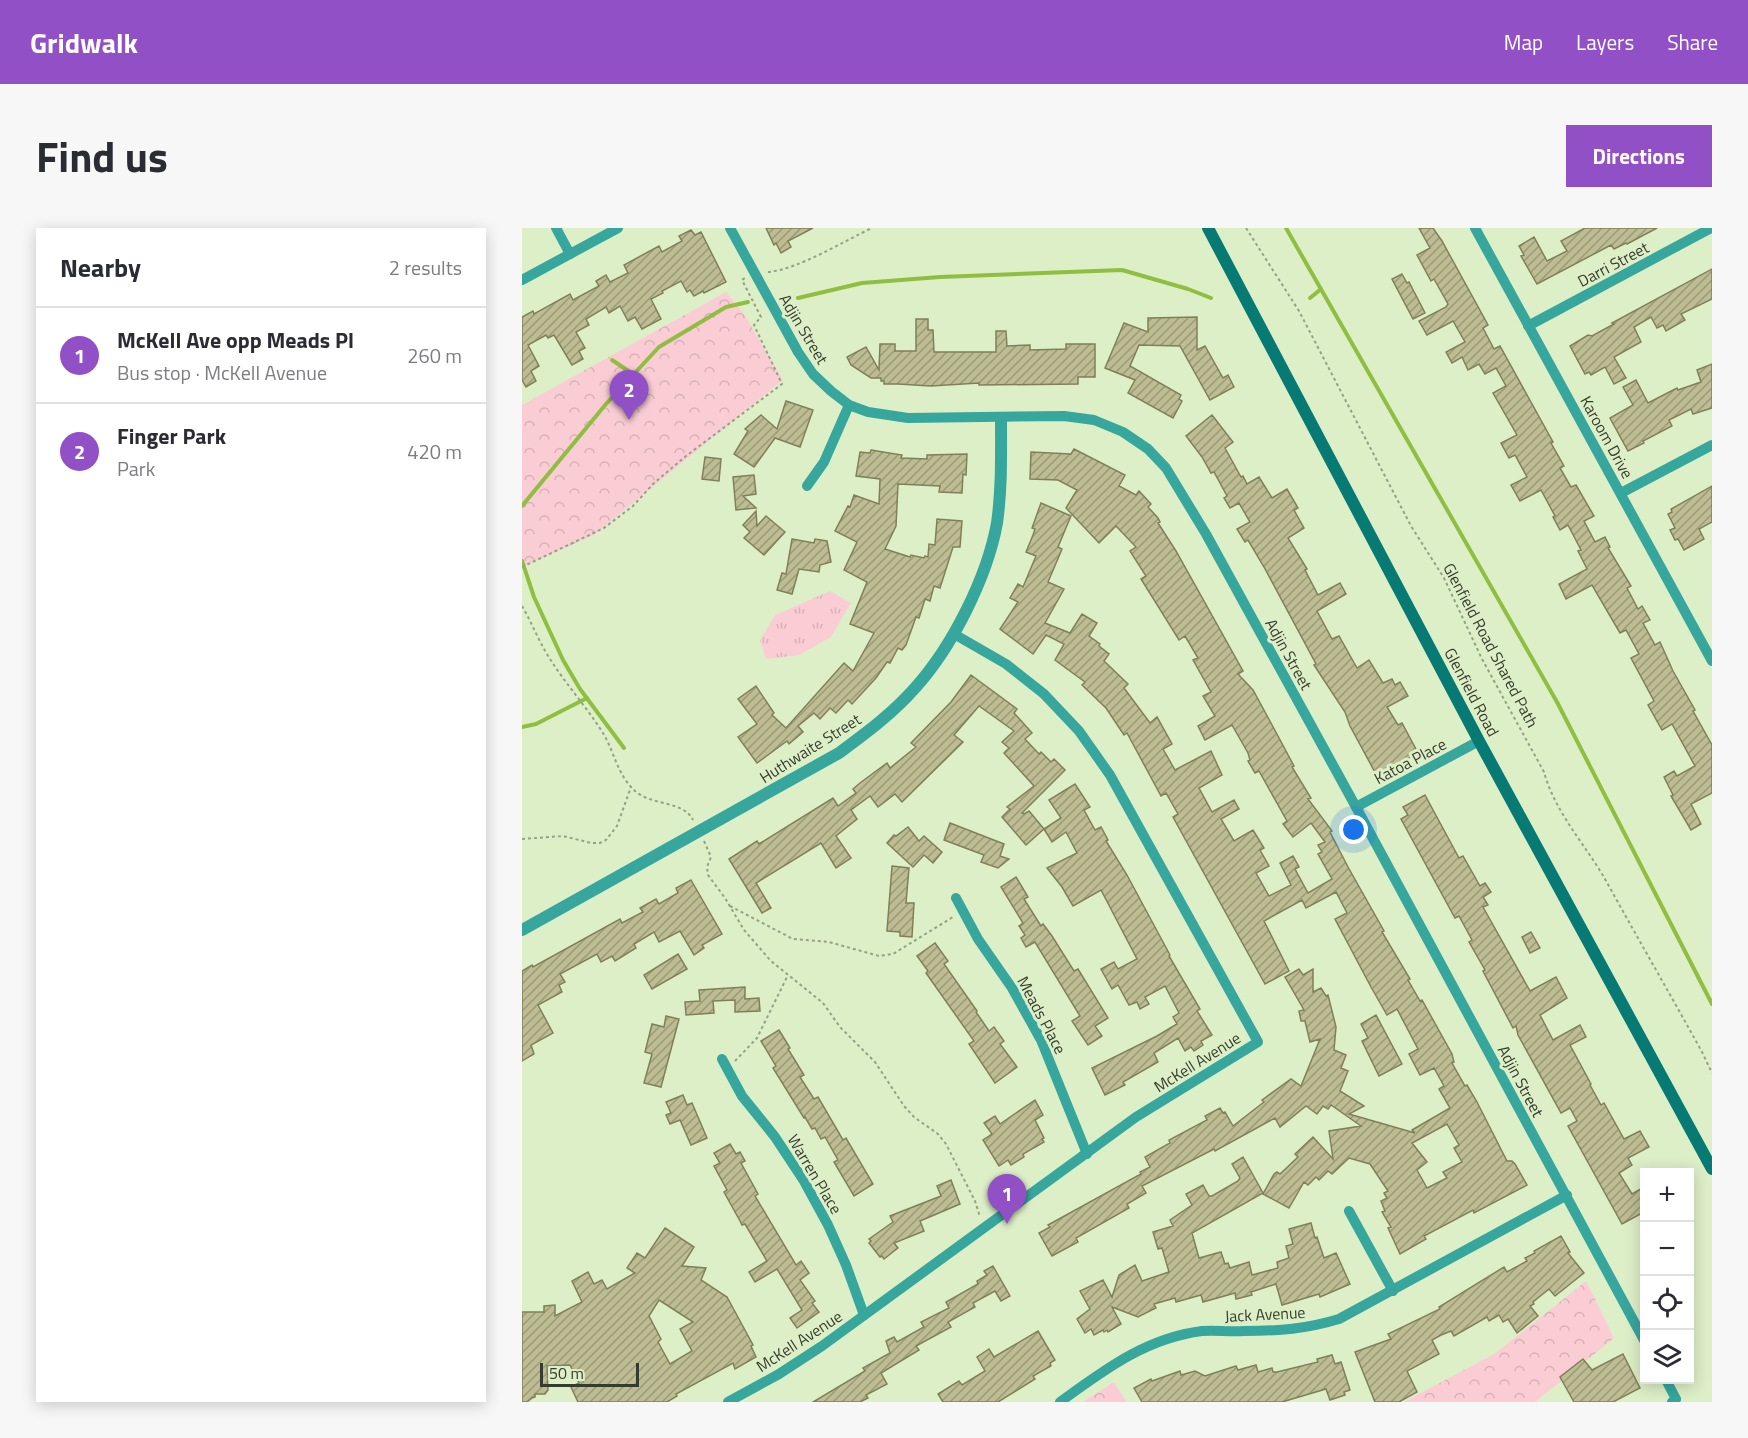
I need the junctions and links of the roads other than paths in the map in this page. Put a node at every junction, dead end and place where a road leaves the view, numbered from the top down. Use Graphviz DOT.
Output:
graph roads {
  1 [pos="556,228"];
  2 [pos="618,228"];
  3 [pos="730,228"];
  4 [pos="1208,228"];
  5 [pos="1474,228"];
  6 [pos="1712,228"];
  7 [pos="1698,231"];
  8 [pos="570,254"];
  9 [pos="522,280"];
  10 [pos="1528,326"];
  11 [pos="849,405"];
  12 [pos="1001,418"];
  13 [pos="1712,445"];
  14 [pos="807,486"];
  15 [pos="1621,493"];
  16 [pos="954,634"];
  17 [pos="1712,661"];
  18 [pos="1479,741"];
  19 [pos="1356,807"];
  20 [pos="956,898"];
  21 [pos="522,930"];
  22 [pos="725,1064"];
  23 [pos="1087,1154"];
  24 [pos="1712,1169"];
  25 [pos="1567,1195"];
  26 [pos="1349,1211"];
  27 [pos="1393,1290"];
  28 [pos="864,1315"];
  29 [pos="1640,1332"];
  30 [pos="1668,1384"];
  31 [pos="1674,1400"];
  32 [pos="728,1402"];
  33 [pos="1060,1402"];
  1 -- 8 [label="street"];
  2 -- 8 [label="street"];
  3 -- 11 [label="street, Adjin Street"];
  4 -- 18 [label="main road, Glenfield Road"];
  5 -- 10 [label="street, Karoom Drive"];
  6 -- 7 [label="street, Darri Street"];
  7 -- 10 [label="street, Darri Street"];
  8 -- 9 [label="street"];
  10 -- 15 [label="street, Karoom Drive"];
  11 -- 12 [label="street, Adjin Street"];
  11 -- 14 [label="street"];
  12 -- 16 [label="street, Huthwaite Street"];
  12 -- 19 [label="street, Adjin Street"];
  13 -- 15 [label="street"];
  15 -- 17 [label="street, Karoom Drive"];
  16 -- 21 [label="street, Huthwaite Street"];
  16 -- 23 [label="street, McKell Avenue"];
  18 -- 19 [label="street, Katoa Place"];
  18 -- 24 [label="main road, Glenfield Road"];
  19 -- 25 [label="street, Adjin Street"];
  20 -- 23 [label="street, Meads Place"];
  22 -- 28 [label="street, Warren Place"];
  23 -- 28 [label="street, McKell Avenue"];
  25 -- 27 [label="street, Jack Avenue"];
  25 -- 29 [label="street, Adjin Street"];
  26 -- 27 [label="street"];
  27 -- 33 [label="street, Jack Avenue"];
  28 -- 32 [label="street, McKell Avenue"];
  30 -- 31 [label="street"];
}
